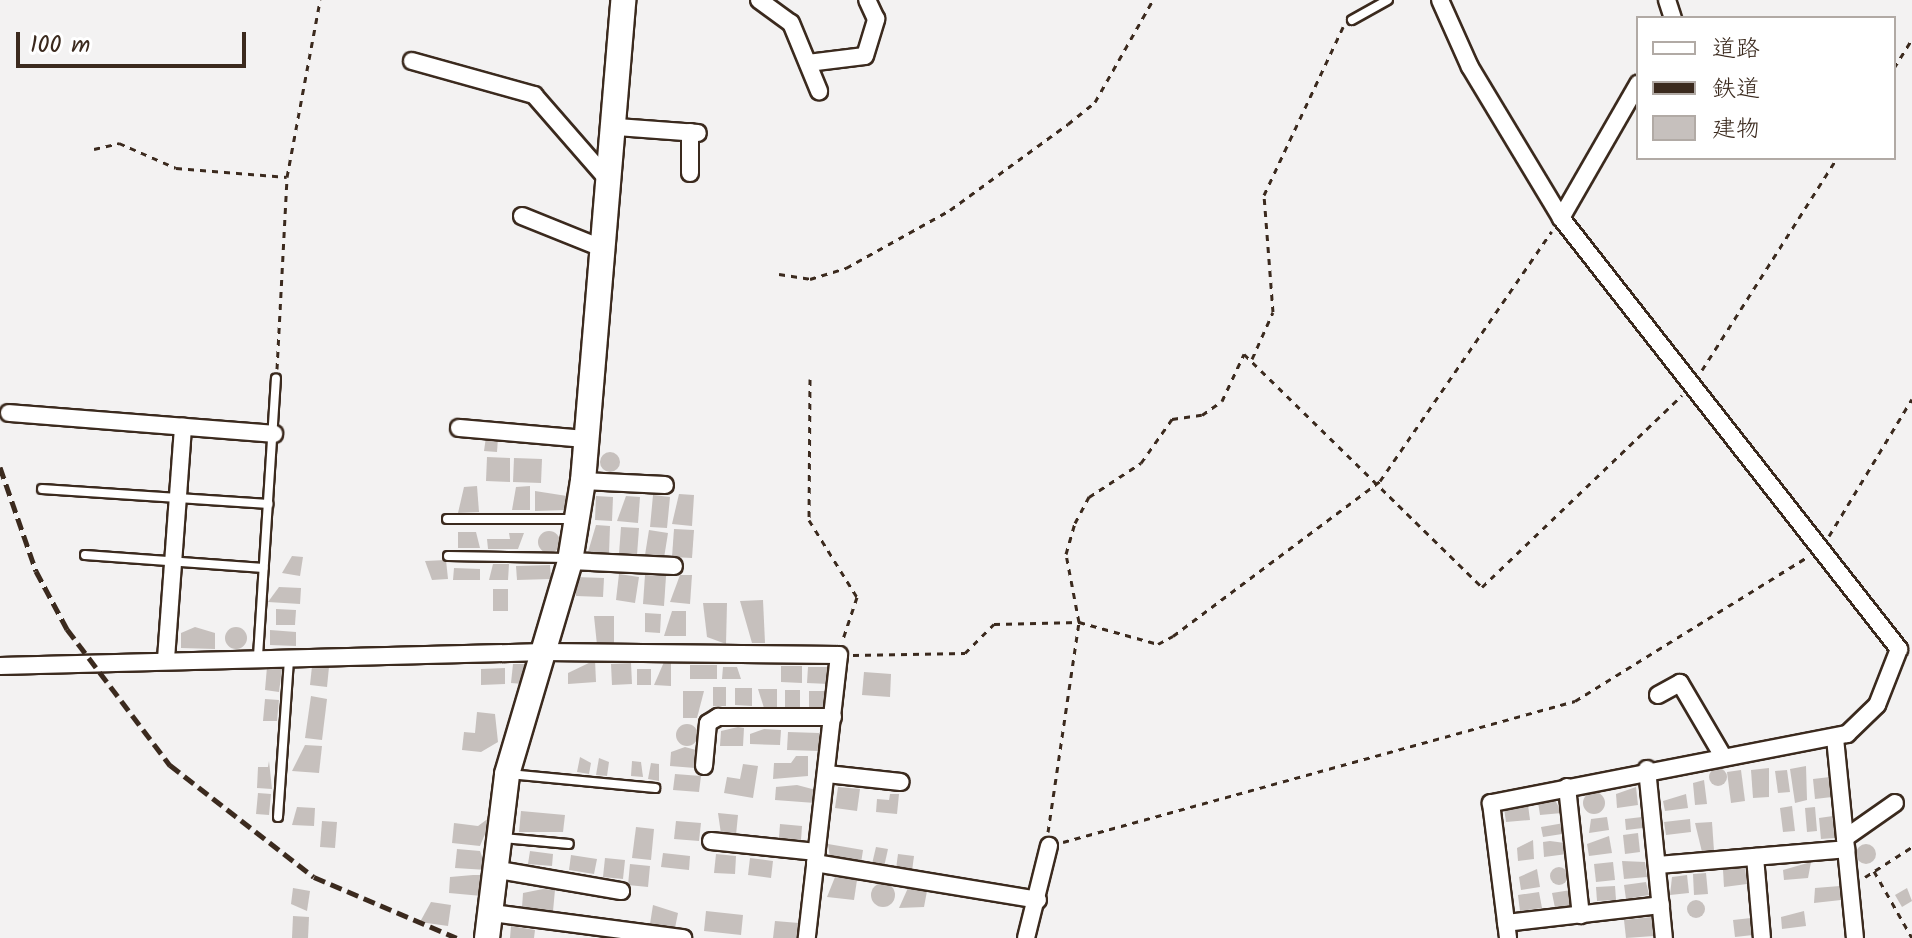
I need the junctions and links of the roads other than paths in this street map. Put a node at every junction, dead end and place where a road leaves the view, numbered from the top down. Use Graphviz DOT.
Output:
graph roads {
  1 [pos="623,0"];
  2 [pos="759,0"];
  3 [pos="867,0"];
  4 [pos="1388,0"];
  5 [pos="1440,0"];
  6 [pos="1352,20"];
  7 [pos="412,61"];
  8 [pos="808,63"];
  9 [pos="1636,87"];
  10 [pos="819,91"];
  11 [pos="617,127"];
  12 [pos="690,173"];
  13 [pos="609,181"];
  14 [pos="522,216"];
  15 [pos="1561,218"];
  16 [pos="604,249"];
  17 [pos="276,379"];
  18 [pos="9,413"];
  19 [pos="183,427"];
  20 [pos="459,428"];
  21 [pos="274,434"];
  22 [pos="586,439"];
  23 [pos="583,481"];
  24 [pos="665,485"];
  25 [pos="42,489"];
  26 [pos="178,498"];
  27 [pos="269,504"];
  28 [pos="447,519"];
  29 [pos="577,519"];
  30 [pos="85,555"];
  31 [pos="448,556"];
  32 [pos="571,560"];
  33 [pos="173,562"];
  34 [pos="674,566"];
  35 [pos="264,568"];
  36 [pos="545,652"];
  37 [pos="258,656"];
  38 [pos="290,656"];
  39 [pos="166,659"];
  40 [pos="0,666"];
  41 [pos="1658,695"];
  42 [pos="833,717"];
  43 [pos="1835,738"];
  44 [pos="1721,753"];
  45 [pos="704,766"];
  46 [pos="1647,769"];
  47 [pos="507,774"];
  48 [pos="827,774"];
  49 [pos="901,782"];
  50 [pos="1567,787"];
  51 [pos="655,788"];
  52 [pos="1895,803"];
  53 [pos="278,817"];
  54 [pos="502,838"];
  55 [pos="711,841"];
  56 [pos="569,844"];
  57 [pos="1845,844"];
  58 [pos="1049,846"];
  59 [pos="1755,857"];
  60 [pos="816,858"];
  61 [pos="1657,865"];
  62 [pos="499,870"];
  63 [pos="621,891"];
  64 [pos="1038,900"];
  65 [pos="1661,905"];
  66 [pos="492,913"];
  67 [pos="1581,915"];
  68 [pos="1507,931"];
  69 [pos="487,938"];
  70 [pos="683,938"];
  71 [pos="807,938"];
  72 [pos="1026,938"];
  73 [pos="1664,938"];
  74 [pos="1762,938"];
  75 [pos="1855,938"];
  1 -- 11 [label="street"];
  2 -- 8 [label="street"];
  3 -- 8 [label="street"];
  4 -- 6 [label="lane"];
  5 -- 15 [label="street"];
  7 -- 13 [label="street"];
  8 -- 10 [label="street"];
  9 -- 15 [label="street"];
  11 -- 12 [label="street"];
  11 -- 13 [label="street"];
  13 -- 16 [label="street"];
  14 -- 16 [label="street"];
  15 -- 43 [label="street"];
  16 -- 22 [label="street"];
  17 -- 21 [label="lane"];
  18 -- 19 [label="street"];
  19 -- 21 [label="street"];
  19 -- 26 [label="street"];
  20 -- 22 [label="street"];
  21 -- 27 [label="lane"];
  22 -- 23 [label="street"];
  23 -- 24 [label="street"];
  23 -- 29 [label="street"];
  25 -- 26 [label="lane"];
  26 -- 27 [label="lane"];
  26 -- 33 [label="street"];
  27 -- 35 [label="lane"];
  28 -- 29 [label="lane"];
  29 -- 32 [label="street"];
  30 -- 33 [label="lane"];
  31 -- 32 [label="lane"];
  32 -- 34 [label="street"];
  32 -- 36 [label="street"];
  33 -- 35 [label="lane"];
  33 -- 39 [label="street"];
  35 -- 37 [label="lane"];
  36 -- 38 [label="street"];
  36 -- 42 [label="street"];
  36 -- 47 [label="street"];
  37 -- 38 [label="street"];
  37 -- 39 [label="street"];
  38 -- 53 [label="lane"];
  39 -- 40 [label="street"];
  41 -- 44 [label="street"];
  42 -- 45 [label="street"];
  42 -- 48 [label="street"];
  43 -- 44 [label="street"];
  43 -- 57 [label="street"];
  44 -- 46 [label="street"];
  46 -- 50 [label="street"];
  46 -- 61 [label="street"];
  47 -- 51 [label="lane"];
  47 -- 54 [label="street"];
  48 -- 49 [label="street"];
  48 -- 60 [label="street"];
  50 -- 67 [label="street"];
  50 -- 68 [label="street"];
  52 -- 57 [label="street"];
  54 -- 56 [label="lane"];
  54 -- 62 [label="street"];
  55 -- 60 [label="street"];
  57 -- 59 [label="street"];
  57 -- 75 [label="street"];
  58 -- 64 [label="street"];
  59 -- 61 [label="street"];
  59 -- 74 [label="street"];
  60 -- 64 [label="street"];
  60 -- 71 [label="street"];
  61 -- 65 [label="street"];
  62 -- 63 [label="street"];
  62 -- 66 [label="street"];
  64 -- 72 [label="street"];
  65 -- 67 [label="street"];
  65 -- 73 [label="street"];
  66 -- 69 [label="street"];
  66 -- 70 [label="street"];
  67 -- 68 [label="street"];
}
